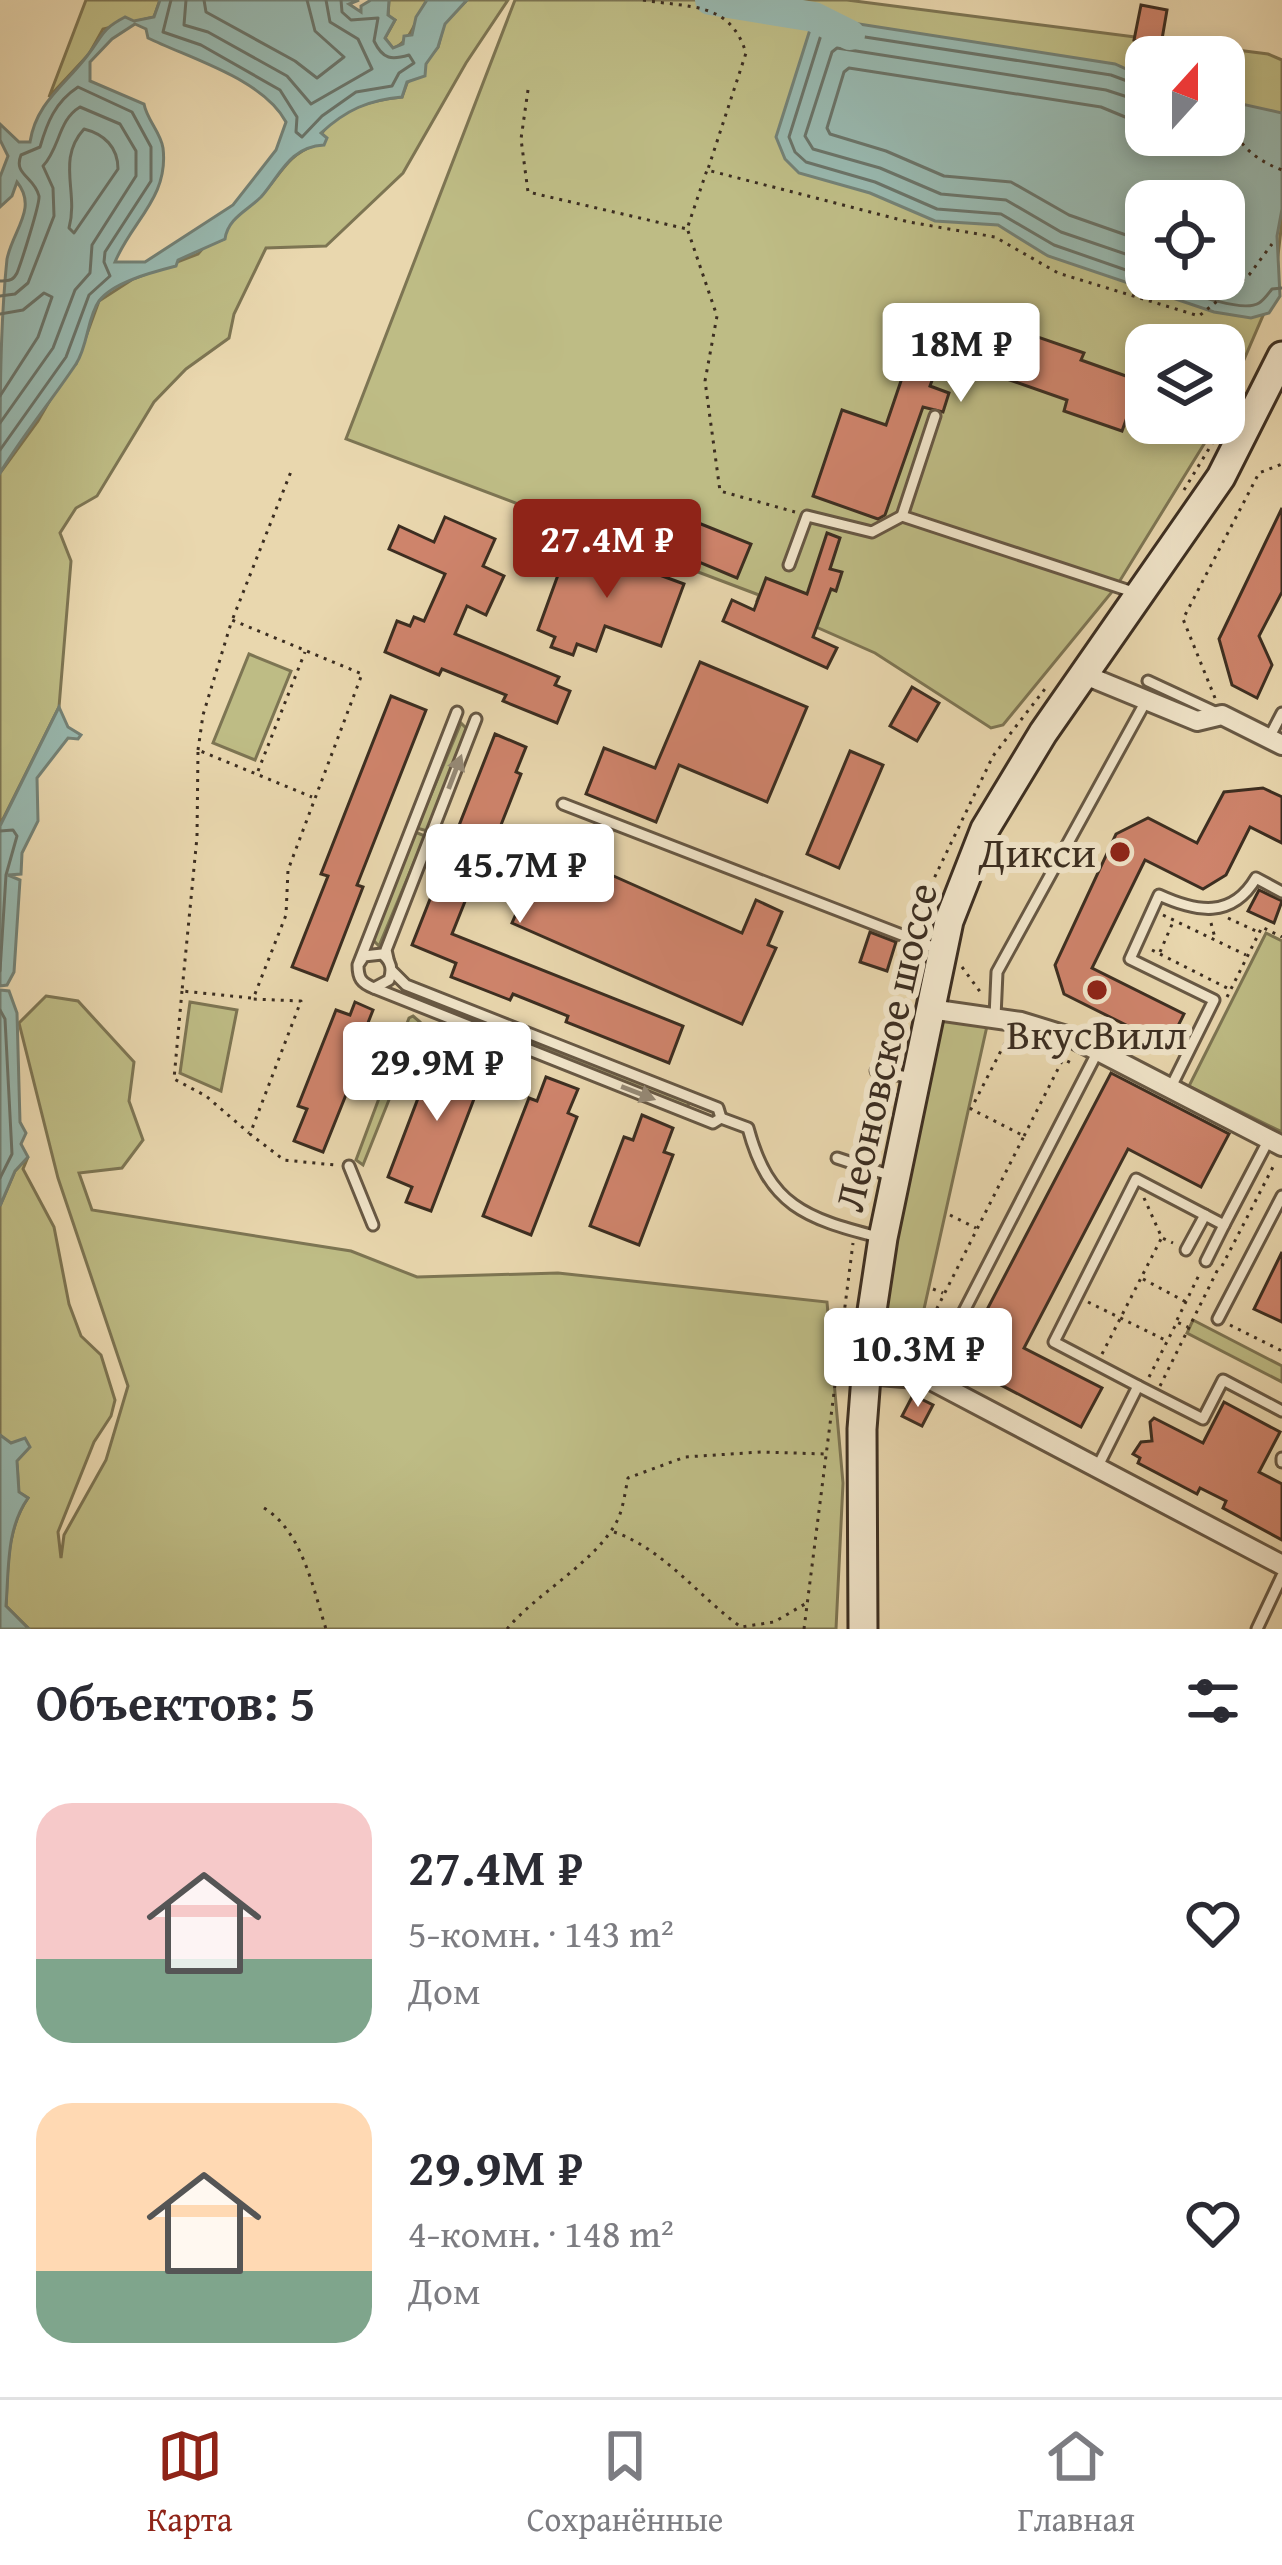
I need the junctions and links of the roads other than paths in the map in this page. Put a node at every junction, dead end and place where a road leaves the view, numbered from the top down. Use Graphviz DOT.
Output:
graph roads {
  1 [pos="1282,356"];
  2 [pos="1275,393"];
  3 [pos="935,416"];
  4 [pos="902,516"];
  5 [pos="789,566"];
  6 [pos="1142,595"];
  7 [pos="1085,675"];
  8 [pos="1147,691"];
  9 [pos="457,712"];
  10 [pos="1282,713"];
  11 [pos="476,719"];
  12 [pos="1275,742"];
  13 [pos="562,804"];
  14 [pos="1282,892"];
  15 [pos="938,950"];
  16 [pos="358,964"];
  17 [pos="390,965"];
  18 [pos="374,988"];
  19 [pos="930,1009"];
  20 [pos="995,1015"];
  21 [pos="1099,1049"];
  22 [pos="882,1072"];
  23 [pos="916,1079"];
  24 [pos="1171,1087"];
  25 [pos="721,1118"];
  26 [pos="1278,1145"];
  27 [pos="837,1158"];
  28 [pos="349,1166"];
  29 [pos="882,1173"];
  30 [pos="1282,1196"];
  31 [pos="1204,1215"];
  32 [pos="1225,1225"];
  33 [pos="373,1226"];
  34 [pos="883,1238"];
  35 [pos="1186,1250"];
  36 [pos="1206,1261"];
  37 [pos="1218,1319"];
  38 [pos="866,1374"];
  39 [pos="929,1379"];
  40 [pos="1141,1387"];
  41 [pos="1282,1412"];
  42 [pos="1097,1468"];
  43 [pos="1282,1565"];
  44 [pos="1282,1576"];
  45 [pos="863,1629"];
  46 [pos="1257,1629"];
  1 -- 2 [label="main road, Леоновское шоссе"];
  2 -- 6 [label="main road, Леоновское шоссе"];
  3 -- 4 [label="lane"];
  4 -- 5 [label="lane"];
  4 -- 6 [label="lane"];
  6 -- 7 [label="main road, Леоновское шоссе"];
  7 -- 8 [label="street"];
  7 -- 15 [label="main road, Леоновское шоссе"];
  8 -- 12 [label="street"];
  8 -- 20 [label="lane"];
  9 -- 16 [label="lane"];
  10 -- 12 [label="lane"];
  17 -- 11 [label="lane, one-way"];
  13 -- 15 [label="lane"];
  14 -- 24 [label="lane"];
  15 -- 19 [label="main road, Леоновское шоссе"];
  16 -- 17 [label="lane"];
  16 -- 18 [label="lane"];
  17 -- 18 [label="lane"];
  17 -- 25 [label="lane"];
  18 -- 25 [label="lane, one-way"];
  19 -- 20 [label="street"];
  19 -- 23 [label="main road, Леоновское шоссе"];
  20 -- 21 [label="street"];
  21 -- 24 [label="street"];
  21 -- 39 [label="lane"];
  22 -- 23 [label="lane"];
  23 -- 29 [label="main road, Леоновское шоссе"];
  24 -- 26 [label="street"];
  25 -- 34 [label="lane"];
  26 -- 32 [label="lane"];
  27 -- 29 [label="lane"];
  28 -- 33 [label="lane"];
  29 -- 34 [label="main road, Леоновское шоссе"];
  30 -- 37 [label="lane"];
  31 -- 32 [label="lane"];
  31 -- 35 [label="lane"];
  31 -- 40 [label="lane"];
  32 -- 36 [label="lane"];
  34 -- 38 [label="main road, Леоновское шоссе"];
  38 -- 39 [label="street"];
  38 -- 45 [label="main road, Леоновское шоссе"];
  39 -- 42 [label="street"];
  40 -- 41 [label="lane"];
  40 -- 42 [label="lane"];
  42 -- 43 [label="street"];
  44 -- 46 [label="lane"];
}
